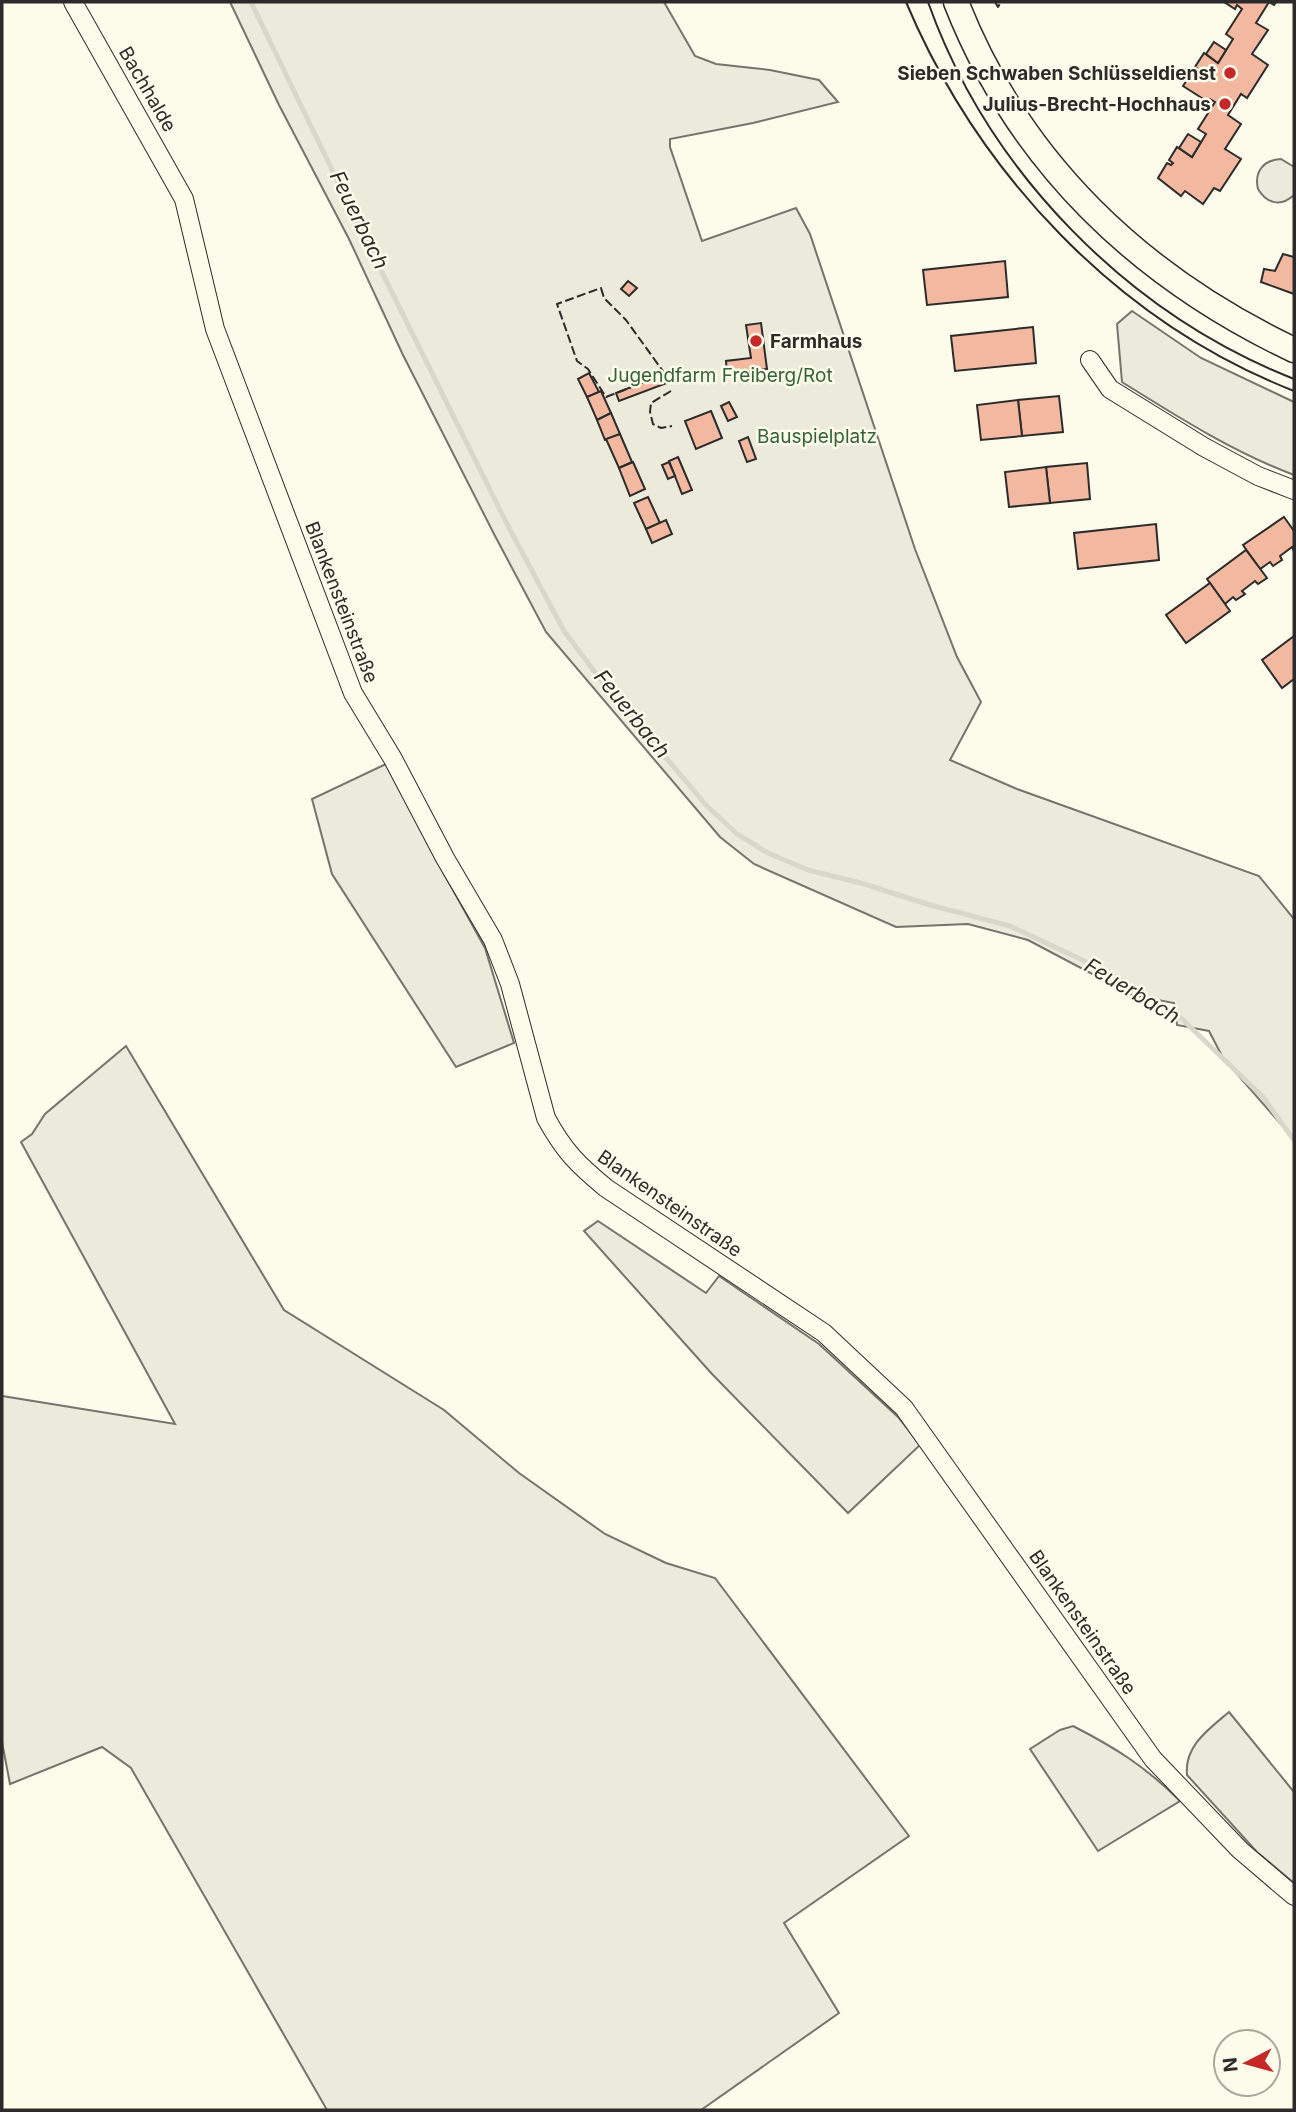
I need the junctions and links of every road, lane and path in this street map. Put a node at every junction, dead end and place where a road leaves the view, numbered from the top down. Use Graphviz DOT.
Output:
graph roads {
  1 [pos="73,2"];
  2 [pos="956,2"];
  3 [pos="184,199"];
  4 [pos="1294,350"];
  5 [pos="1090,359"];
  6 [pos="1294,490"];
  7 [pos="1294,1896"];
  1 -- 3 [label="street, Bachhalde"];
  2 -- 4 [label="main road"];
  3 -- 7 [label="street, Blankensteinstraße"];
  5 -- 6 [label="street"];
}
